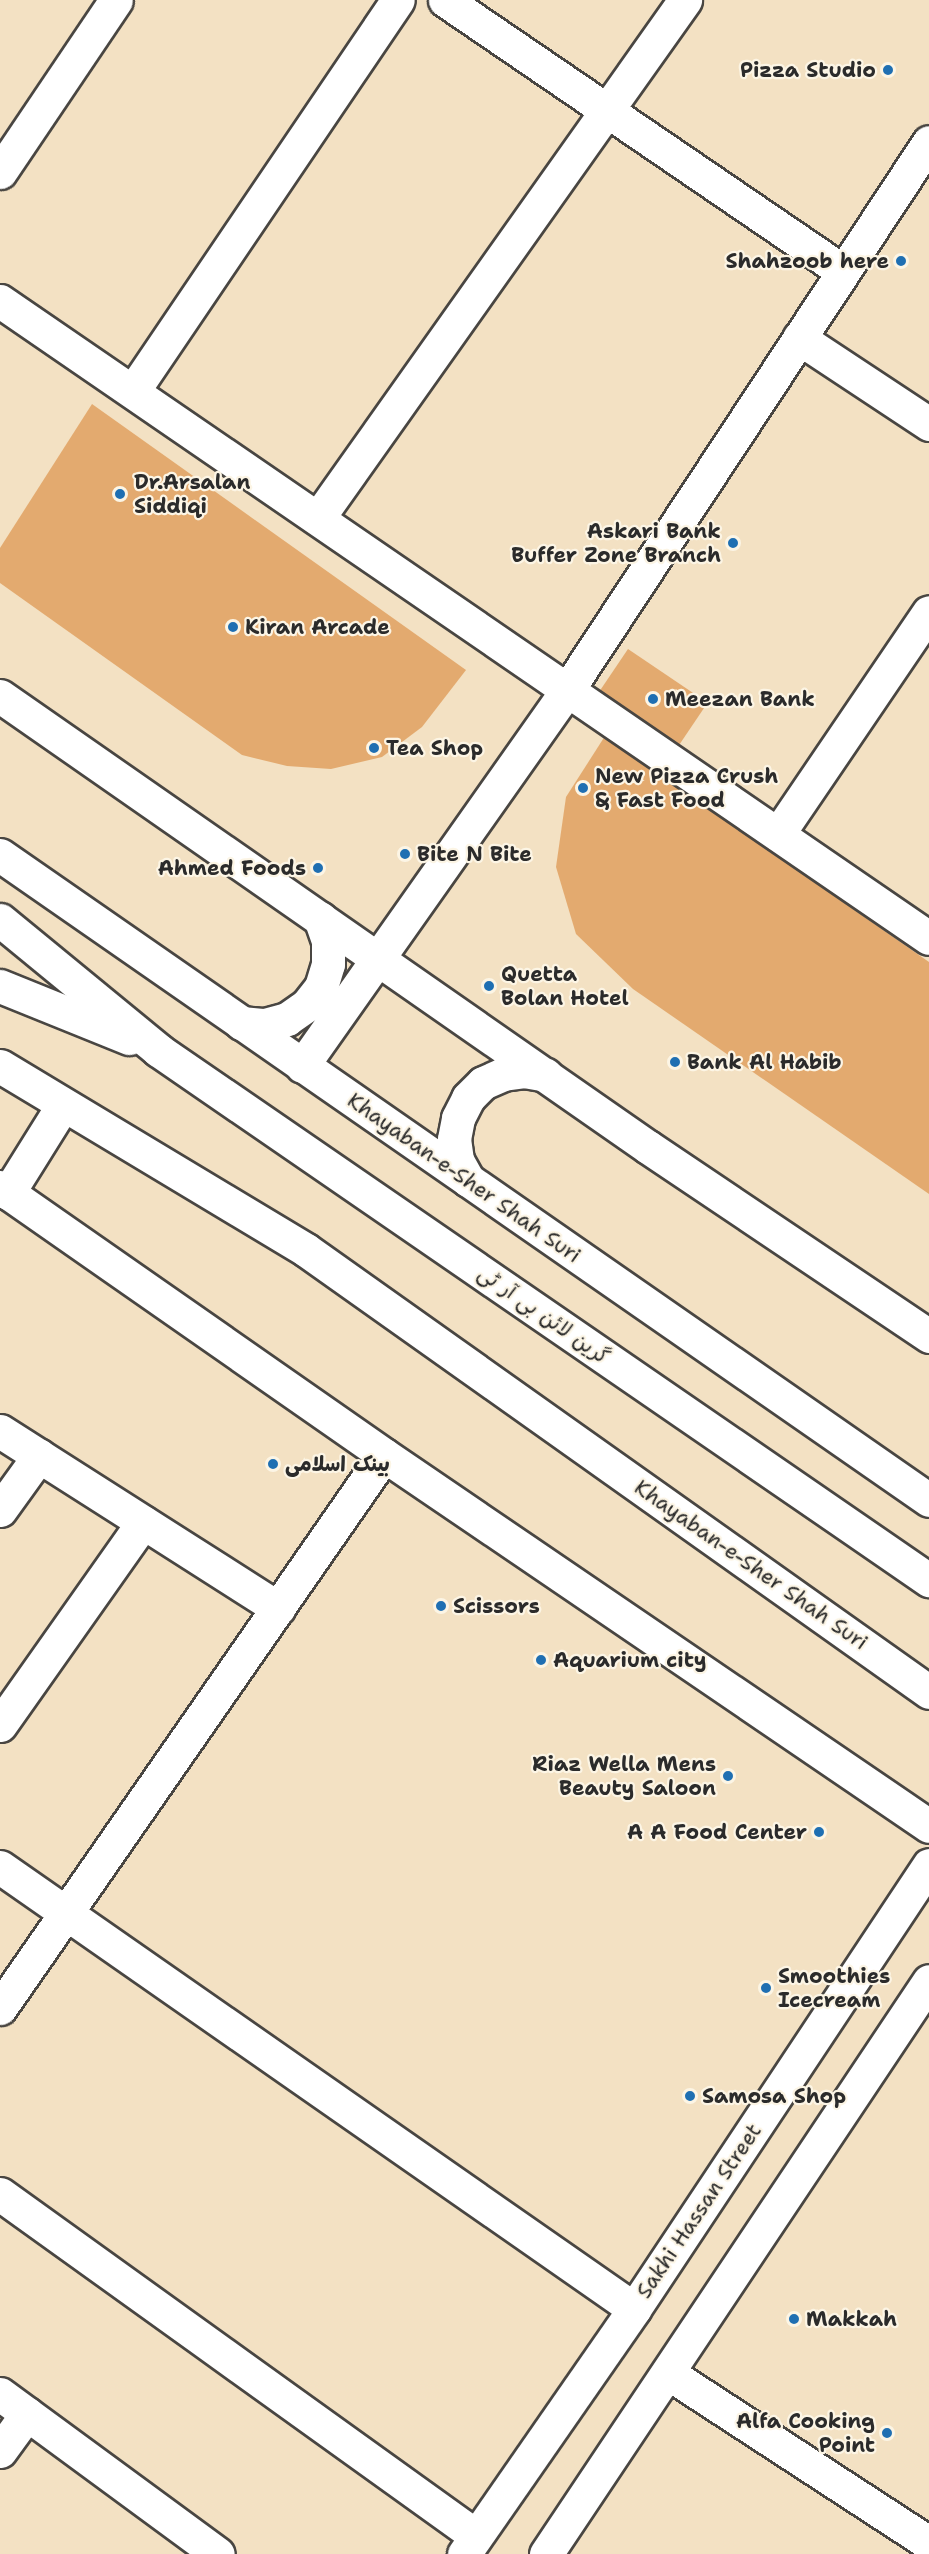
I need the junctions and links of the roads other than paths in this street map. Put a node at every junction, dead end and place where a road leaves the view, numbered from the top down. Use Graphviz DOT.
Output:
graph roads {
  1 [pos="116,0"];
  2 [pos="399,0"];
  3 [pos="446,0"];
  4 [pos="685,0"];
  5 [pos="607,110"];
  6 [pos="929,141"];
  7 [pos="0,172"];
  8 [pos="843,272"];
  9 [pos="0,301"];
  10 [pos="799,338"];
  11 [pos="133,391"];
  12 [pos="929,424"];
  13 [pos="318,518"];
  14 [pos="929,612"];
  15 [pos="568,689"];
  16 [pos="0,696"];
  17 [pos="778,834"];
  18 [pos="0,855"];
  19 [pos="320,918"];
  20 [pos="0,920"];
  21 [pos="929,938"];
  22 [pos="380,960"];
  23 [pos="0,986"];
  24 [pos="242,1023"];
  25 [pos="158,1050"];
  26 [pos="0,1066"];
  27 [pos="302,1066"];
  28 [pos="546,1075"];
  29 [pos="63,1105"];
  30 [pos="468,1180"];
  31 [pos="4,1190"];
  32 [pos="929,1336"];
  33 [pos="0,1431"];
  34 [pos="384,1455"];
  35 [pos="39,1456"];
  36 [pos="929,1500"];
  37 [pos="0,1510"];
  38 [pos="143,1522"];
  39 [pos="929,1580"];
  40 [pos="278,1608"];
  41 [pos="929,1692"];
  42 [pos="0,1725"];
  43 [pos="929,1826"];
  44 [pos="929,1865"];
  45 [pos="0,1867"];
  46 [pos="69,1912"];
  47 [pos="929,1982"];
  48 [pos="0,2008"];
  49 [pos="0,2194"];
  50 [pos="634,2309"];
  51 [pos="668,2373"];
  52 [pos="0,2394"];
  53 [pos="27,2414"];
  54 [pos="0,2451"];
  55 [pos="929,2543"];
  56 [pos="470,2545"];
  57 [pos="218,2554"];
  58 [pos="546,2554"];
  1 -- 7 [label="street"];
  2 -- 11 [label="street"];
  3 -- 5 [label="street"];
  4 -- 5 [label="street"];
  5 -- 8 [label="street"];
  5 -- 13 [label="street"];
  6 -- 8 [label="street"];
  8 -- 10 [label="street"];
  9 -- 11 [label="street"];
  10 -- 12 [label="street"];
  10 -- 15 [label="street"];
  11 -- 13 [label="street"];
  13 -- 15 [label="street"];
  14 -- 17 [label="street"];
  15 -- 17 [label="street"];
  15 -- 22 [label="street"];
  16 -- 19 [label="street"];
  17 -- 21 [label="street"];
  18 -- 24 [label="street, Khayaban-e-Sher Shah Suri"];
  19 -- 22 [label="street"];
  19 -- 24 [label="street"];
  20 -- 25 [label="street, گرین لائن بی آر ٹی"];
  22 -- 27 [label="street"];
  22 -- 28 [label="street"];
  23 -- 25 [label="street, گرین لائن بی آر ٹی"];
  24 -- 27 [label="street, Khayaban-e-Sher Shah Suri"];
  25 -- 39 [label="street, گرین لائن بی آر ٹی"];
  26 -- 29 [label="street, Khayaban-e-Sher Shah Suri"];
  27 -- 30 [label="street, Khayaban-e-Sher Shah Suri"];
  28 -- 30 [label="street"];
  28 -- 32 [label="street"];
  29 -- 31 [label="street"];
  29 -- 41 [label="street, Khayaban-e-Sher Shah Suri"];
  30 -- 36 [label="street, Khayaban-e-Sher Shah Suri"];
  31 -- 34 [label="street"];
  33 -- 35 [label="street"];
  34 -- 40 [label="street"];
  34 -- 43 [label="street"];
  35 -- 37 [label="street"];
  35 -- 38 [label="street"];
  38 -- 40 [label="street"];
  38 -- 42 [label="street"];
  40 -- 46 [label="street"];
  44 -- 50 [label="street, Sakhi Hassan Street"];
  45 -- 46 [label="street"];
  46 -- 48 [label="street"];
  46 -- 50 [label="street"];
  47 -- 51 [label="street"];
  49 -- 56 [label="street"];
  50 -- 56 [label="street, Sakhi Hassan Street"];
  51 -- 55 [label="street"];
  51 -- 58 [label="street"];
  52 -- 53 [label="street"];
  53 -- 54 [label="street"];
  53 -- 57 [label="street"];
}
